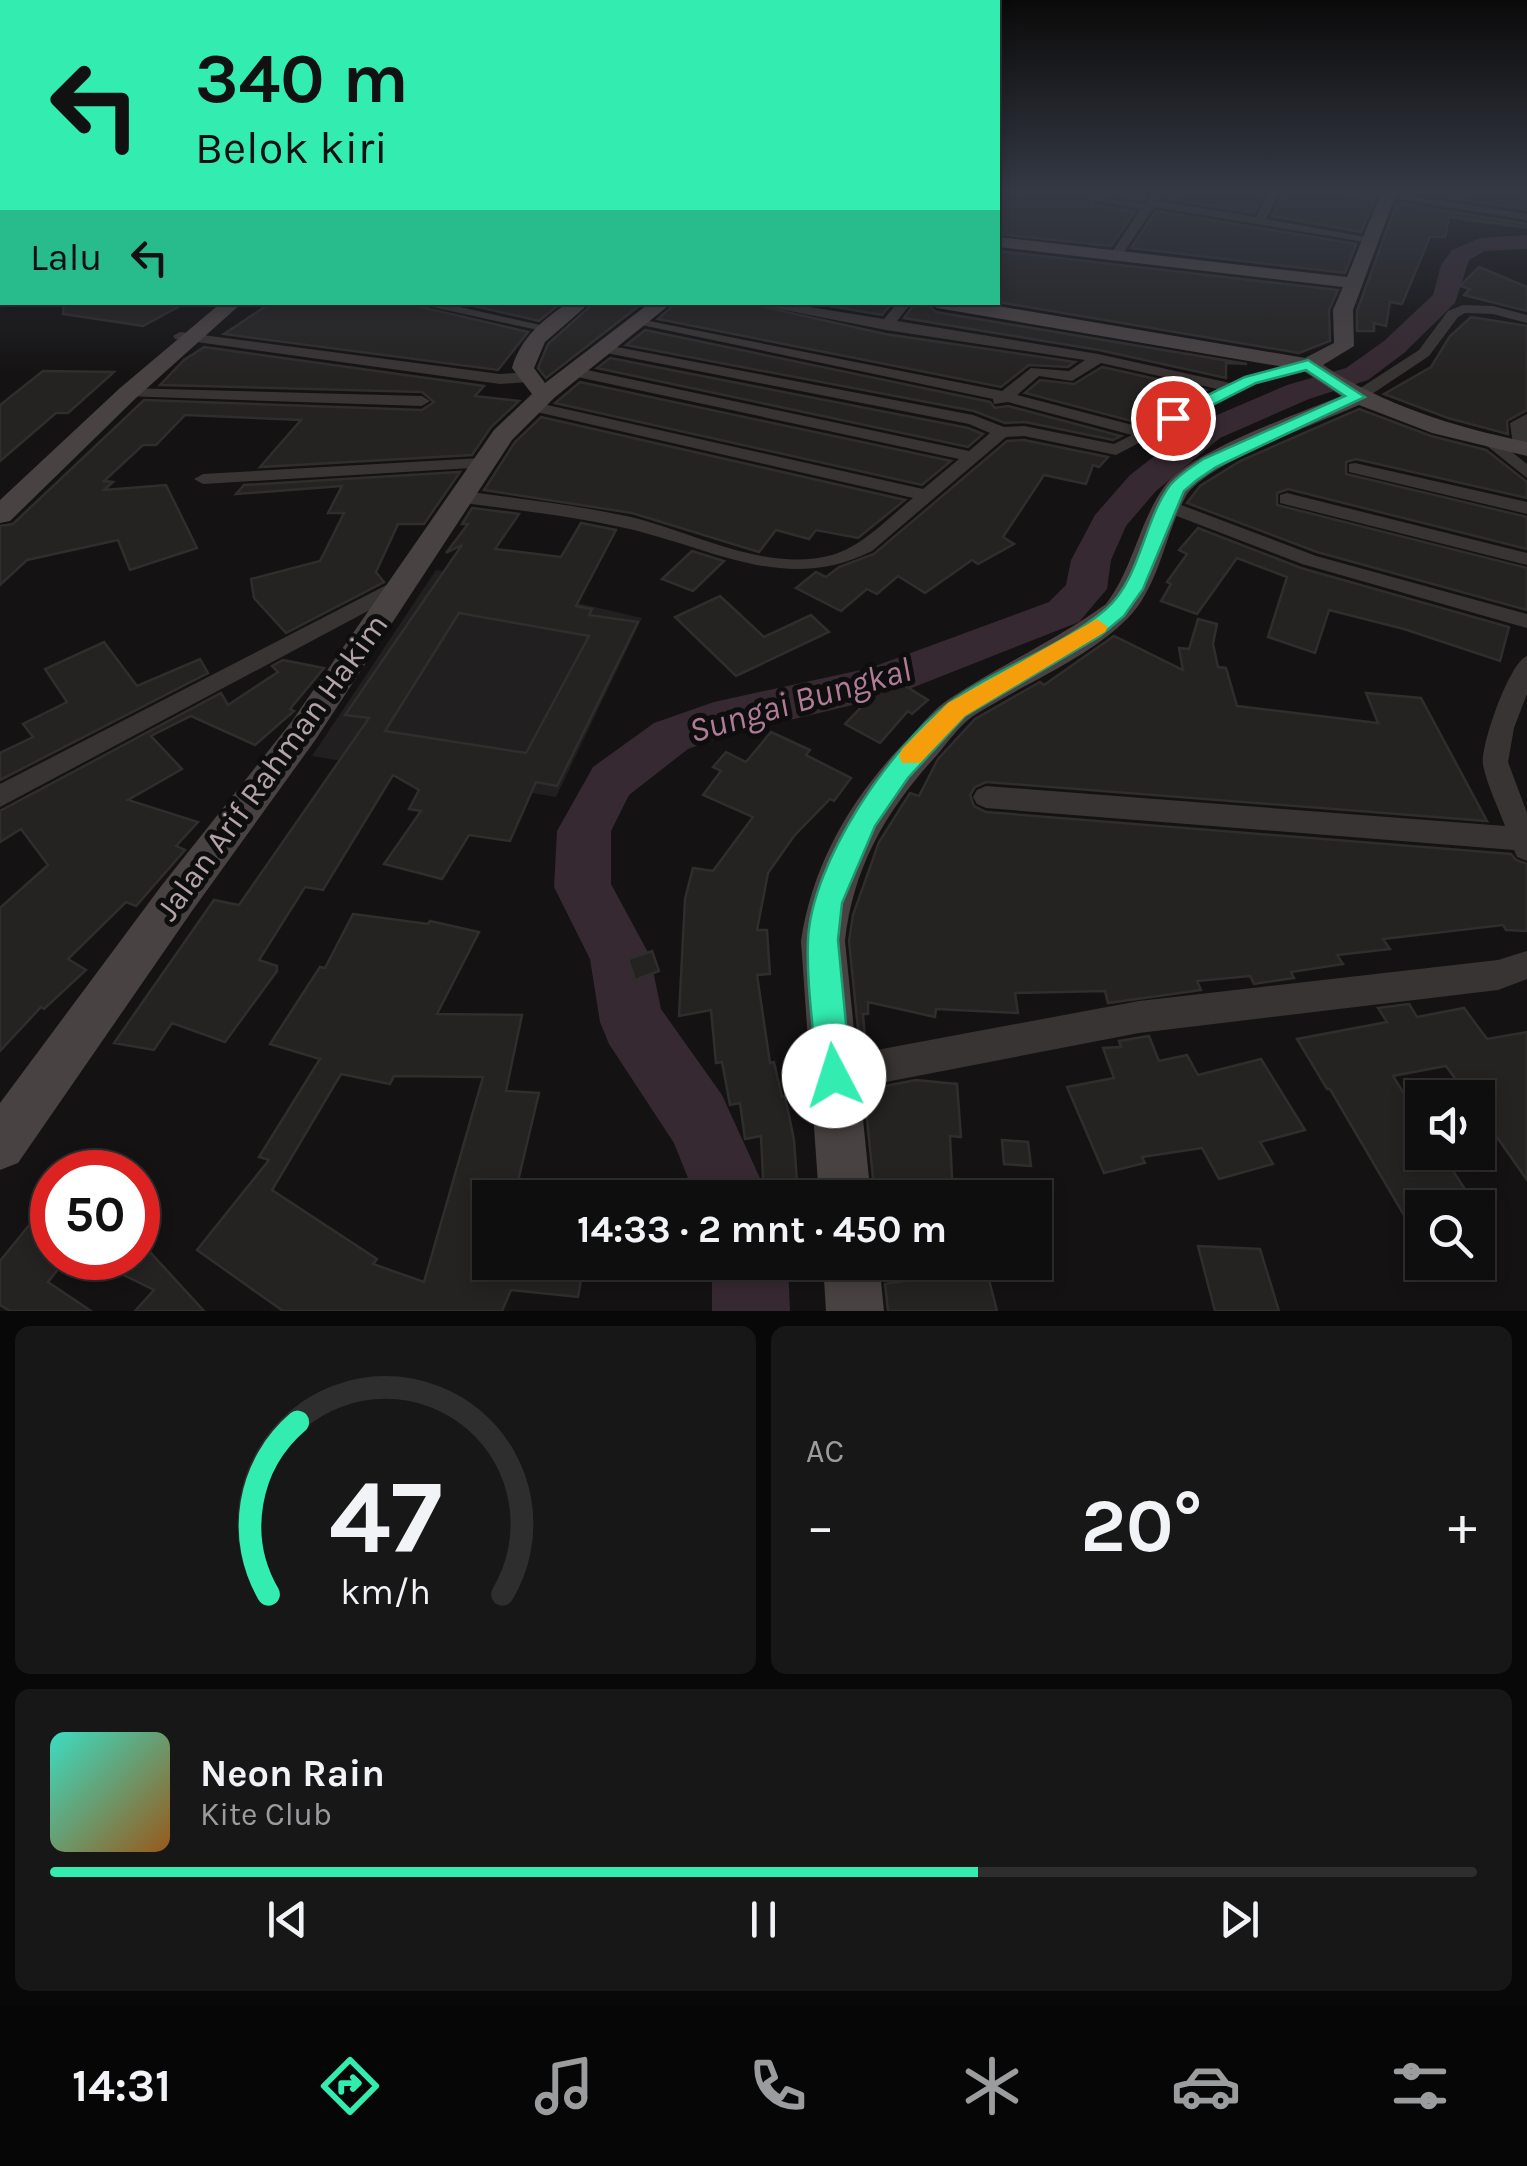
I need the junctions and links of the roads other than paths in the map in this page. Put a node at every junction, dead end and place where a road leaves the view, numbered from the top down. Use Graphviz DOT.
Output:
graph roads {
  1 [pos="1090,252"];
  2 [pos="1118,252"];
  3 [pos="1366,252"];
  4 [pos="1116,255"];
  5 [pos="1352,283"];
  6 [pos="216,305"];
  7 [pos="230,305"];
  8 [pos="431,305"];
  9 [pos="573,305"];
  10 [pos="660,305"];
  11 [pos="768,305"];
  12 [pos="904,305"];
  13 [pos="951,305"];
  14 [pos="1527,319"];
  15 [pos="634,322"];
  16 [pos="886,326"];
  17 [pos="547,328"];
  18 [pos="188,337"];
  19 [pos="601,348"];
  20 [pos="1098,358"];
  21 [pos="1333,382"];
  22 [pos="546,387"];
  23 [pos="1231,388"];
  24 [pos="128,393"];
  25 [pos="1006,397"];
  26 [pos="422,401"];
  27 [pos="1527,419"];
  28 [pos="973,420"];
  29 [pos="1002,432"];
  30 [pos="1144,433"];
  31 [pos="1493,442"];
  32 [pos="1523,448"];
  33 [pos="970,456"];
  34 [pos="482,462"];
  35 [pos="1355,468"];
  36 [pos="1527,473"];
  37 [pos="203,479"];
  38 [pos="0,487"];
  39 [pos="464,496"];
  40 [pos="925,496"];
  41 [pos="1287,499"];
  42 [pos="1168,506"];
  43 [pos="1527,508"];
  44 [pos="0,515"];
  45 [pos="1527,559"];
  46 [pos="404,583"];
  47 [pos="1527,622"];
  48 [pos="1527,664"];
  49 [pos="0,796"];
  50 [pos="986,796"];
  51 [pos="1525,844"];
  52 [pos="1527,965"];
  53 [pos="834,1076"];
  54 [pos="0,1145"];
  55 [pos="843,1180"];
  56 [pos="853,1280"];
  57 [pos="856,1311"];
  1 -- 4 [label="main road"];
  2 -- 4 [label="street"];
  3 -- 5 [label="main road"];
  4 -- 5 [label="main road"];
  5 -- 21 [label="main road"];
  6 -- 18 [label="main road"];
  7 -- 18 [label="main road"];
  8 -- 17 [label="street"];
  9 -- 17 [label="main road"];
  10 -- 15 [label="main road, Jalan Arif Rahman Hakim"];
  11 -- 16 [label="street"];
  12 -- 16 [label="street"];
  13 -- 21 [label="main road"];
  14 -- 21 [label="street"];
  15 -- 19 [label="main road, Jalan Arif Rahman Hakim"];
  15 -- 25 [label="street"];
  16 -- 20 [label="street"];
  17 -- 22 [label="main road"];
  18 -- 22 [label="street"];
  18 -- 24 [label="main road"];
  18 -- 38 [label="main road"];
  19 -- 22 [label="main road, Jalan Arif Rahman Hakim"];
  19 -- 28 [label="street"];
  20 -- 23 [label="street"];
  20 -- 25 [label="street"];
  21 -- 23 [label="street"];
  21 -- 31 [label="main road"];
  21 -- 42 [label="main road"];
  22 -- 33 [label="street"];
  22 -- 34 [label="main road, Jalan Arif Rahman Hakim"];
  22 -- 40 [label="street"];
  23 -- 30 [label="street"];
  24 -- 26 [label="street"];
  24 -- 44 [label="main road"];
  25 -- 28 [label="street"];
  25 -- 30 [label="street"];
  27 -- 32 [label="street"];
  28 -- 29 [label="street"];
  29 -- 30 [label="street"];
  29 -- 33 [label="street"];
  31 -- 32 [label="main road"];
  31 -- 36 [label="street"];
  33 -- 40 [label="street"];
  34 -- 37 [label="street"];
  34 -- 39 [label="main road, Jalan Arif Rahman Hakim"];
  35 -- 43 [label="street"];
  39 -- 40 [label="street"];
  39 -- 46 [label="main road, Jalan Arif Rahman Hakim"];
  41 -- 45 [label="street"];
  42 -- 47 [label="street"];
  42 -- 53 [label="main road"];
  46 -- 49 [label="street"];
  46 -- 54 [label="main road, Jalan Arif Rahman Hakim"];
  48 -- 51 [label="street"];
  50 -- 51 [label="street"];
  52 -- 53 [label="street"];
  53 -- 55 [label="main road"];
  56 -- 57 [label="main road"];
}
